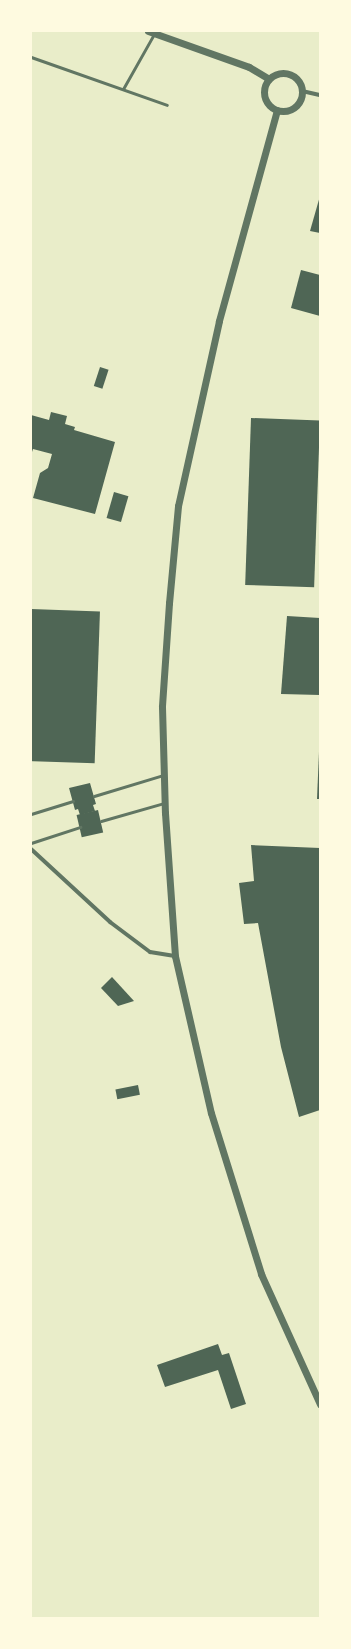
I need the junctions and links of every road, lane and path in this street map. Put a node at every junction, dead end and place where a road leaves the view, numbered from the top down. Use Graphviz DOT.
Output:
graph roads {
  1 [pos="151,32"];
  2 [pos="31,57"];
  3 [pos="269,79"];
  4 [pos="123,89"];
  5 [pos="302,91"];
  6 [pos="320,95"];
  7 [pos="167,105"];
  8 [pos="277,110"];
  9 [pos="164,774"];
  10 [pos="94,796"];
  11 [pos="73,801"];
  12 [pos="165,803"];
  13 [pos="31,814"];
  14 [pos="100,821"];
  15 [pos="80,827"];
  16 [pos="31,842"];
  17 [pos="31,848"];
  18 [pos="175,956"];
  19 [pos="320,1404"];
  1 -- 3 [label="street"];
  1 -- 4 [label="lane"];
  2 -- 4 [label="lane"];
  3 -- 5 [label="street"];
  3 -- 8 [label="street"];
  4 -- 7 [label="lane"];
  5 -- 6 [label="street"];
  5 -- 8 [label="street"];
  8 -- 9 [label="street"];
  9 -- 10 [label="lane"];
  9 -- 12 [label="street"];
  11 -- 13 [label="lane"];
  12 -- 14 [label="lane"];
  12 -- 18 [label="street"];
  15 -- 16 [label="lane"];
  17 -- 18 [label="street"];
  18 -- 19 [label="street"];
}
